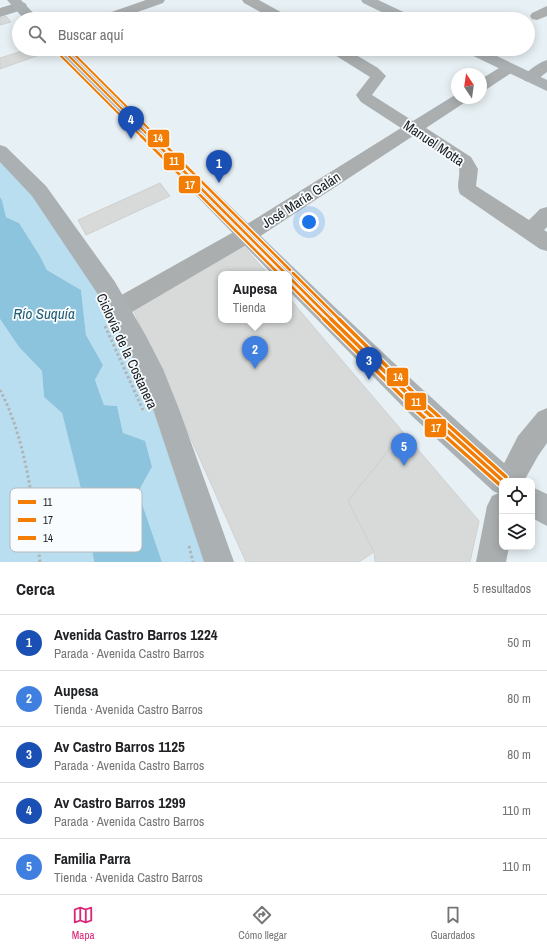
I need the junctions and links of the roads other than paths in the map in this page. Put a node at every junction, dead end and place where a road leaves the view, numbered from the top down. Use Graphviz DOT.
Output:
graph roads {
  1 [pos="158,0"];
  2 [pos="250,0"];
  3 [pos="368,0"];
  4 [pos="17,3"];
  5 [pos="25,12"];
  6 [pos="125,12"];
  7 [pos="271,12"];
  8 [pos="393,12"];
  9 [pos="0,13"];
  10 [pos="69,56"];
  11 [pos="347,56"];
  12 [pos="484,56"];
  13 [pos="547,65"];
  14 [pos="509,68"];
  15 [pos="530,78"];
  16 [pos="487,82"];
  17 [pos="547,86"];
  18 [pos="451,104"];
  19 [pos="412,128"];
  20 [pos="0,151"];
  21 [pos="547,214"];
  22 [pos="530,232"];
  23 [pos="246,235"];
  24 [pos="547,243"];
  25 [pos="283,271"];
  26 [pos="292,280"];
  27 [pos="109,314"];
  28 [pos="547,421"];
  29 [pos="500,478"];
  30 [pos="511,478"];
  31 [pos="535,503"];
  32 [pos="547,512"];
  33 [pos="500,514"];
  34 [pos="219,562"];
  35 [pos="491,562"];
  1 -- 6 [label="street"];
  2 -- 7 [label="street"];
  3 -- 8 [label="main road"];
  4 -- 5 [label="main road"];
  4 -- 9 [label="street"];
  10 -- 23 [label="main road"];
  11 -- 19 [label="street, Manuel Motta"];
  12 -- 14 [label="main road"];
  13 -- 15 [label="street"];
  14 -- 15 [label="main road"];
  14 -- 16 [label="street"];
  15 -- 17 [label="main road"];
  18 -- 19 [label="street, José María Galán"];
  19 -- 22 [label="street, Manuel Motta"];
  19 -- 23 [label="street, José María Galán"];
  20 -- 27 [label="main road"];
  21 -- 22 [label="street"];
  22 -- 24 [label="street, Manuel Motta"];
  23 -- 25 [label="main road"];
  23 -- 27 [label="street, José María Galán"];
  26 -- 29 [label="main road"];
  27 -- 34 [label="main road"];
  28 -- 30 [label="street"];
  31 -- 32 [label="main road"];
  33 -- 35 [label="street"];
}
